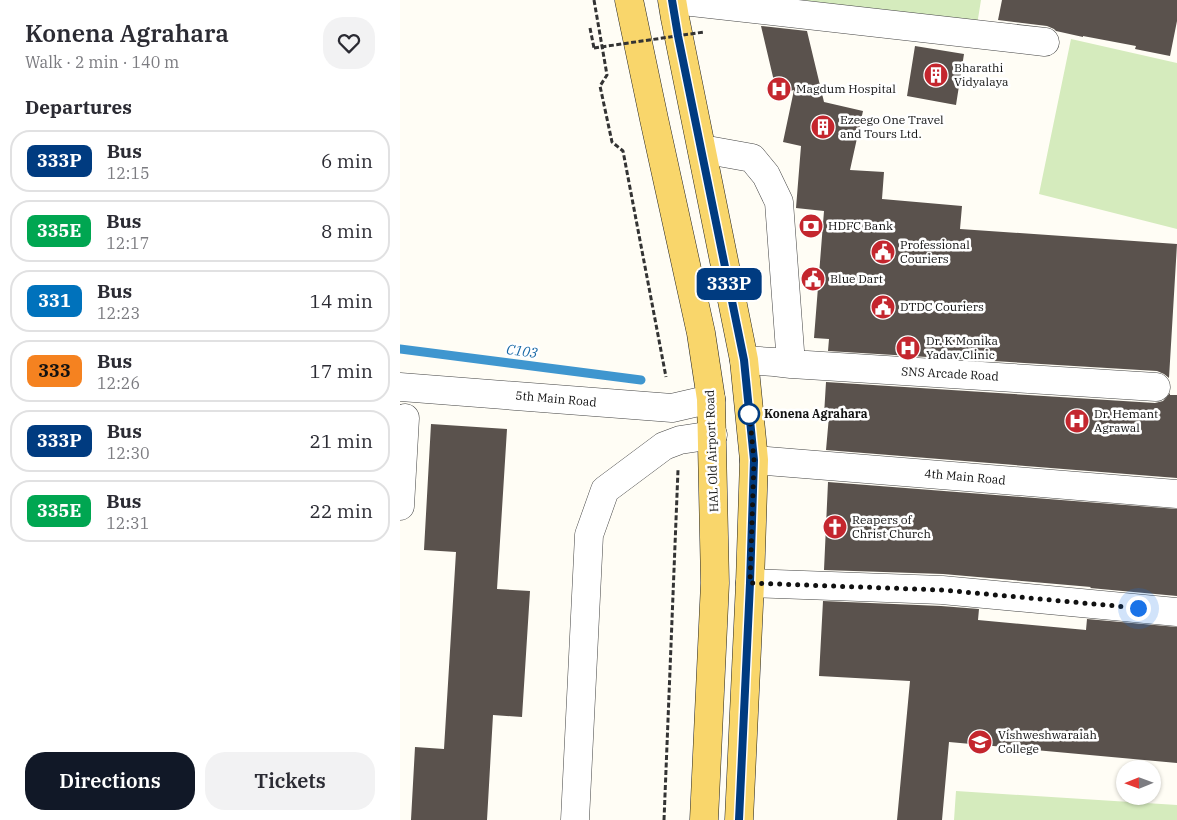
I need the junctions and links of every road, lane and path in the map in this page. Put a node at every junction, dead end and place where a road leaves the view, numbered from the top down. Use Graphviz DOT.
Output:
graph roads {
  1 [pos="594,0"];
  2 [pos="629,0"];
  3 [pos="673,0"];
  4 [pos="590,28"];
  5 [pos="704,32"];
  6 [pos="1045,42"];
  7 [pos="702,149"];
  8 [pos="744,360"];
  9 [pos="791,364"];
  10 [pos="666,377"];
  11 [pos="400,387"];
  12 [pos="1156,387"];
  13 [pos="711,400"];
  14 [pos="405,418"];
  15 [pos="713,435"];
  16 [pos="680,440"];
  17 [pos="754,460"];
  18 [pos="1177,494"];
  19 [pos="400,506"];
  20 [pos="750,583"];
  21 [pos="1177,612"];
  22 [pos="575,820"];
  23 [pos="664,820"];
  24 [pos="704,820"];
  25 [pos="739,820"];
  1 -- 10 [label="path"];
  2 -- 13 [label="main road, HAL Old Airport Road"];
  3 -- 6 [label="street"];
  3 -- 7 [label="main road"];
  4 -- 5 [label="path, bridge"];
  7 -- 8 [label="main road"];
  7 -- 9 [label="street"];
  8 -- 9 [label="street, SNS Arcade Road"];
  8 -- 17 [label="main road"];
  9 -- 12 [label="street, SNS Arcade Road"];
  11 -- 13 [label="street, 5th Main Road"];
  13 -- 15 [label="main road, HAL Old Airport Road"];
  14 -- 19 [label="street"];
  15 -- 16 [label="street"];
  15 -- 24 [label="main road, HAL Old Airport Road"];
  16 -- 22 [label="street"];
  16 -- 23 [label="path"];
  17 -- 18 [label="street, 4th Main Road"];
  17 -- 20 [label="main road"];
  20 -- 21 [label="street"];
  20 -- 25 [label="main road"];
}
